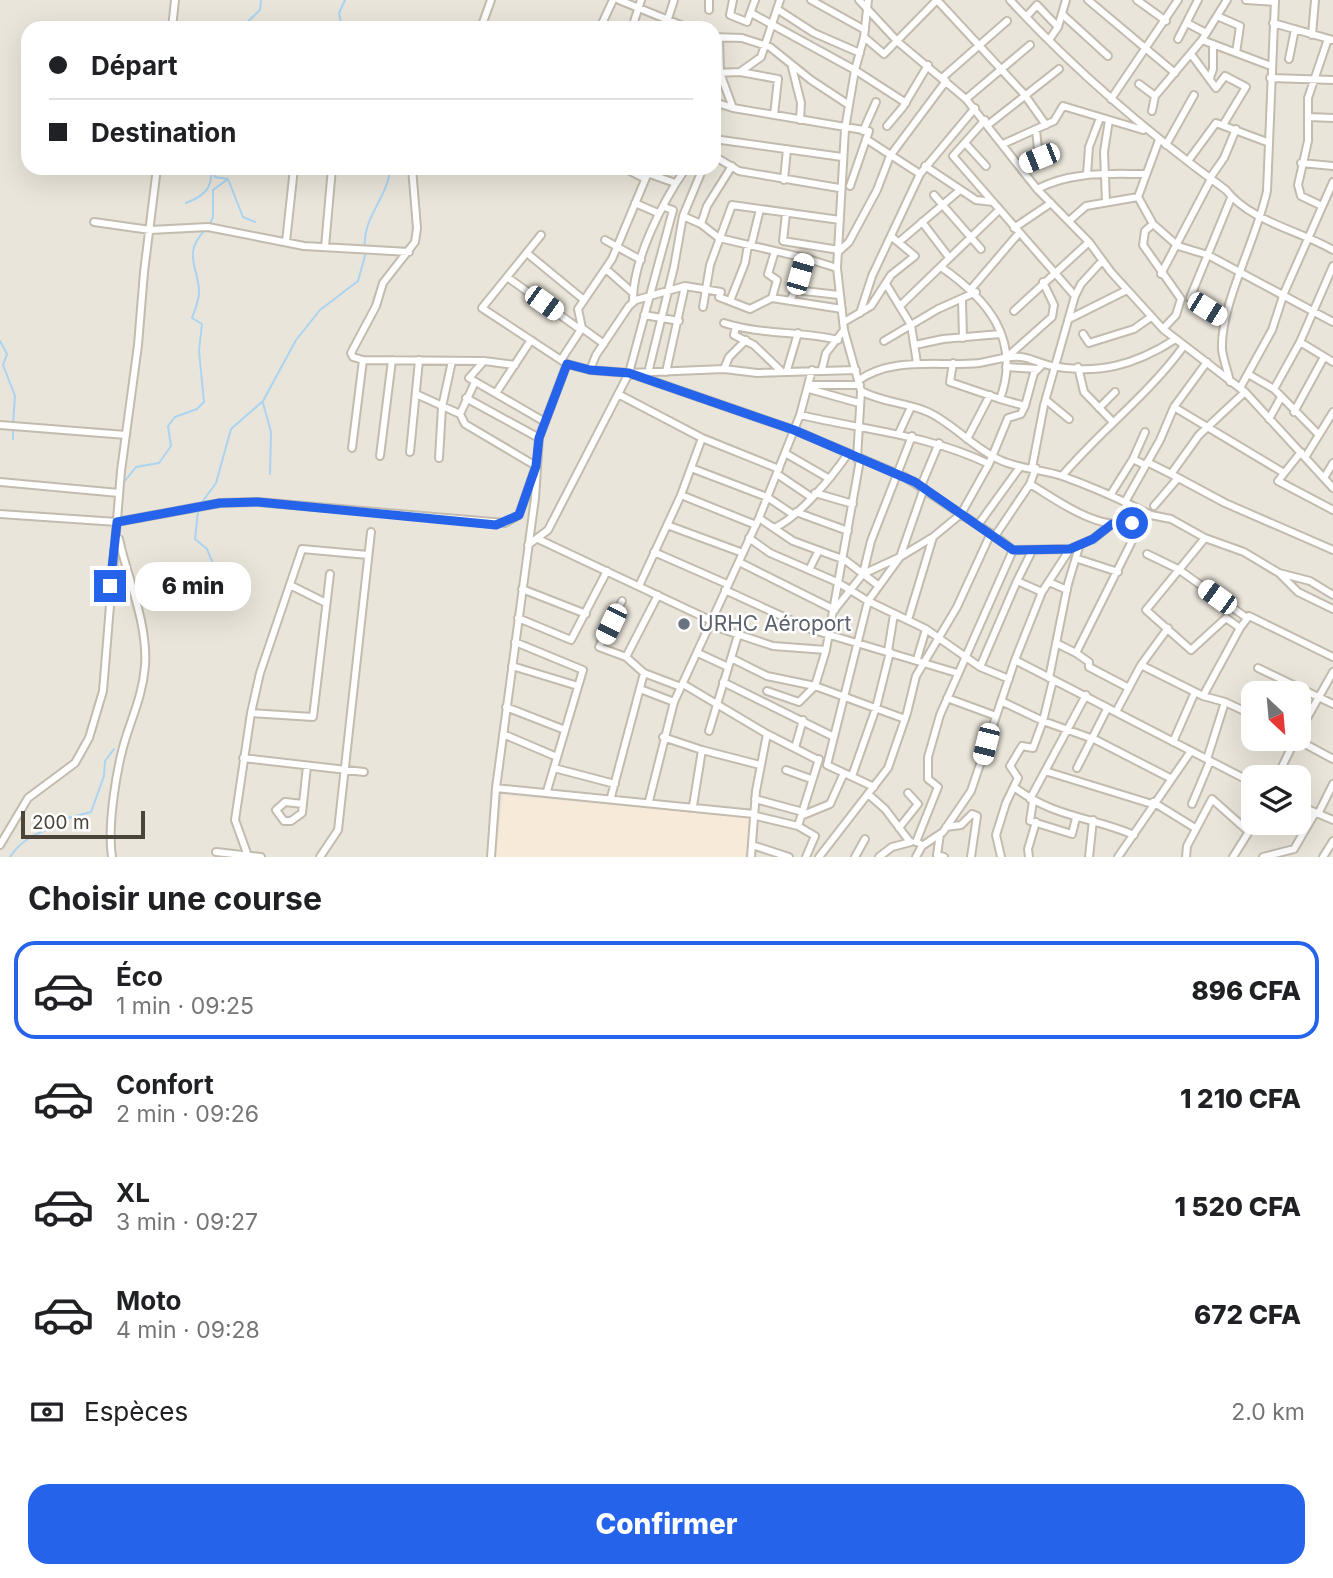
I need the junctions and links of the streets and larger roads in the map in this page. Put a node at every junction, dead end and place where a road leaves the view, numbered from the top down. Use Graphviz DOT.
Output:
graph roads {
  1 [pos="175,0"];
  2 [pos="491,0"];
  3 [pos="613,0"];
  4 [pos="619,0"];
  5 [pos="641,0"];
  6 [pos="674,0"];
  7 [pos="709,0"];
  8 [pos="733,0"];
  9 [pos="755,0"];
  10 [pos="780,0"];
  11 [pos="811,0"];
  12 [pos="859,0"];
  13 [pos="867,0"];
  14 [pos="1010,0"];
  15 [pos="1066,0"];
  16 [pos="1088,0"];
  17 [pos="1137,0"];
  18 [pos="1198,0"];
  19 [pos="1227,0"];
  20 [pos="1245,0"];
  21 [pos="1315,0"];
  22 [pos="1275,1"];
  23 [pos="1176,2"];
  24 [pos="638,8"];
  25 [pos="777,9"];
  26 [pos="867,9"];
  27 [pos="709,10"];
  28 [pos="751,13"];
  29 [pos="1062,14"];
  30 [pos="1217,16"];
  31 [pos="1026,17"];
  32 [pos="668,19"];
  33 [pos="1166,20"];
  34 [pos="173,21"];
  35 [pos="484,21"];
  36 [pos="603,21"];
  37 [pos="634,21"];
  38 [pos="672,21"];
  39 [pos="1007,21"];
  40 [pos="1187,23"];
  41 [pos="1273,23"];
  42 [pos="772,24"];
  43 [pos="1058,27"];
  44 [pos="1295,29"];
  45 [pos="864,34"];
  46 [pos="1312,34"];
  47 [pos="1204,37"];
  48 [pos="721,38"];
  49 [pos="1178,39"];
  50 [pos="1331,39"];
  51 [pos="1049,40"];
  52 [pos="898,42"];
  53 [pos="1213,44"];
  54 [pos="1030,45"];
  55 [pos="765,46"];
  56 [pos="979,46"];
  57 [pos="1146,49"];
  58 [pos="1236,52"];
  59 [pos="860,53"];
  60 [pos="1191,54"];
  61 [pos="1108,56"];
  62 [pos="1289,59"];
  63 [pos="928,65"];
  64 [pos="791,66"];
  65 [pos="1271,66"];
  66 [pos="1000,69"];
  67 [pos="1059,69"];
  68 [pos="855,70"];
  69 [pos="740,72"];
  70 [pos="721,73"];
  71 [pos="1175,73"];
  72 [pos="1210,78"];
  73 [pos="1270,78"];
  74 [pos="944,79"];
  75 [pos="1315,80"];
  76 [pos="1333,80"];
  77 [pos="721,82"];
  78 [pos="1139,85"];
  79 [pos="1024,94"];
  80 [pos="1194,95"];
  81 [pos="1155,96"];
  82 [pos="966,99"];
  83 [pos="1111,99"];
  84 [pos="876,102"];
  85 [pos="906,103"];
  86 [pos="721,104"];
  87 [pos="849,105"];
  88 [pos="733,108"];
  89 [pos="975,108"];
  90 [pos="1152,111"];
  91 [pos="774,115"];
  92 [pos="1308,117"];
  93 [pos="1100,118"];
  94 [pos="1333,118"];
  95 [pos="800,120"];
  96 [pos="1109,120"];
  97 [pos="987,122"];
  98 [pos="1045,125"];
  99 [pos="1223,125"];
  100 [pos="887,126"];
  101 [pos="845,129"];
  102 [pos="1036,130"];
  103 [pos="1144,130"];
  104 [pos="1236,130"];
  105 [pos="863,131"];
  106 [pos="866,139"];
  107 [pos="721,140"];
  108 [pos="1267,142"];
  109 [pos="965,143"];
  110 [pos="1162,143"];
  111 [pos="1003,144"];
  112 [pos="787,149"];
  113 [pos="890,156"];
  114 [pos="842,157"];
  115 [pos="721,160"];
  116 [pos="1188,162"];
  117 [pos="1301,163"];
  118 [pos="1020,165"];
  119 [pos="732,166"];
  120 [pos="925,166"];
  121 [pos="986,166"];
  122 [pos="1333,166"];
  123 [pos="920,174"];
  124 [pos="1087,174"];
  125 [pos="1104,174"];
  126 [pos="1146,174"];
  127 [pos="156,175"];
  128 [pos="293,175"];
  129 [pos="331,175"];
  130 [pos="413,175"];
  131 [pos="646,175"];
  132 [pos="653,175"];
  133 [pos="681,175"];
  134 [pos="700,175"];
  135 [pos="1210,178"];
  136 [pos="784,180"];
  137 [pos="1333,182"];
  138 [pos="675,183"];
  139 [pos="850,187"];
  140 [pos="839,188"];
  141 [pos="1037,189"];
  142 [pos="960,190"];
  143 [pos="934,195"];
  144 [pos="1139,197"];
  145 [pos="1231,198"];
  146 [pos="635,202"];
  147 [pos="993,202"];
  148 [pos="1106,202"];
  149 [pos="1051,203"];
  150 [pos="942,206"];
  151 [pos="1322,206"];
  152 [pos="664,207"];
  153 [pos="760,209"];
  154 [pos="999,210"];
  155 [pos="658,213"];
  156 [pos="786,213"];
  157 [pos="683,216"];
  158 [pos="1262,217"];
  159 [pos="840,220"];
  160 [pos="1069,221"];
  161 [pos="94,222"];
  162 [pos="922,222"];
  163 [pos="701,224"];
  164 [pos="1153,224"];
  165 [pos="150,230"];
  166 [pos="1017,231"];
  167 [pos="664,234"];
  168 [pos="541,235"];
  169 [pos="679,237"];
  170 [pos="892,237"];
  171 [pos="970,237"];
  172 [pos="1310,237"];
  173 [pos="719,239"];
  174 [pos="605,240"];
  175 [pos="286,242"];
  176 [pos="899,242"];
  177 [pos="1089,242"];
  178 [pos="750,246"];
  179 [pos="1178,246"];
  180 [pos="325,247"];
  181 [pos="617,247"];
  182 [pos="981,249"];
  183 [pos="1333,250"];
  184 [pos="775,251"];
  185 [pos="839,251"];
  186 [pos="409,252"];
  187 [pos="528,254"];
  188 [pos="1208,255"];
  189 [pos="948,256"];
  190 [pos="805,258"];
  191 [pos="641,260"];
  192 [pos="1102,261"];
  193 [pos="1333,266"];
  194 [pos="942,267"];
  195 [pos="837,268"];
  196 [pos="606,269"];
  197 [pos="1055,270"];
  198 [pos="1161,274"];
  199 [pos="1241,275"];
  200 [pos="506,277"];
  201 [pos="1043,282"];
  202 [pos="886,285"];
  203 [pos="685,286"];
  204 [pos="707,287"];
  205 [pos="796,290"];
  206 [pos="974,290"];
  207 [pos="1127,290"];
  208 [pos="668,292"];
  209 [pos="633,293"];
  210 [pos="1284,293"];
  211 [pos="839,295"];
  212 [pos="1075,296"];
  213 [pos="649,297"];
  214 [pos="772,298"];
  215 [pos="584,300"];
  216 [pos="962,300"];
  217 [pos="790,301"];
  218 [pos="633,302"];
  219 [pos="730,302"];
  220 [pos="901,305"];
  221 [pos="703,307"];
  222 [pos="842,309"];
  223 [pos="1312,309"];
  224 [pos="1014,311"];
  225 [pos="860,313"];
  226 [pos="644,316"];
  227 [pos="1151,317"];
  228 [pos="662,318"];
  229 [pos="1069,319"];
  230 [pos="1225,319"];
  231 [pos="679,321"];
  232 [pos="844,322"];
  233 [pos="1333,322"];
  234 [pos="724,323"];
  235 [pos="911,325"];
  236 [pos="736,327"];
  237 [pos="582,329"];
  238 [pos="1163,329"];
  239 [pos="844,330"];
  240 [pos="798,333"];
  241 [pos="1000,334"];
  242 [pos="1083,334"];
  243 [pos="963,338"];
  244 [pos="746,340"];
  245 [pos="838,340"];
  246 [pos="1174,340"];
  247 [pos="531,341"];
  248 [pos="884,341"];
  249 [pos="1300,342"];
  250 [pos="604,344"];
  251 [pos="915,345"];
  252 [pos="1183,347"];
  253 [pos="1324,357"];
  254 [pos="1006,358"];
  255 [pos="363,360"];
  256 [pos="391,360"];
  257 [pos="419,360"];
  258 [pos="561,360"];
  259 [pos="452,361"];
  260 [pos="484,361"];
  261 [pos="1207,362"];
  262 [pos="1333,362"];
  263 [pos="918,363"];
  264 [pos="953,363"];
  265 [pos="567,364"];
  266 [pos="515,365"];
  267 [pos="1040,366"];
  268 [pos="1006,367"];
  269 [pos="1055,367"];
  270 [pos="1078,367"];
  271 [pos="724,369"];
  272 [pos="822,369"];
  273 [pos="590,370"];
  274 [pos="783,370"];
  275 [pos="812,370"];
  276 [pos="856,370"];
  277 [pos="666,372"];
  278 [pos="629,373"];
  279 [pos="648,373"];
  280 [pos="1248,374"];
  281 [pos="475,382"];
  282 [pos="1230,383"];
  283 [pos="860,385"];
  284 [pos="810,387"];
  285 [pos="1274,389"];
  286 [pos="1242,390"];
  287 [pos="1115,392"];
  288 [pos="496,393"];
  289 [pos="416,394"];
  290 [pos="618,394"];
  291 [pos="990,395"];
  292 [pos="466,398"];
  293 [pos="1000,399"];
  294 [pos="1280,399"];
  295 [pos="1046,400"];
  296 [pos="859,403"];
  297 [pos="1025,406"];
  298 [pos="442,407"];
  299 [pos="911,407"];
  300 [pos="1174,407"];
  301 [pos="1099,408"];
  302 [pos="1294,412"];
  303 [pos="1333,412"];
  304 [pos="460,414"];
  305 [pos="800,415"];
  306 [pos="1069,419"];
  307 [pos="1269,419"];
  308 [pos="1112,421"];
  309 [pos="545,422"];
  310 [pos="0,425"];
  311 [pos="1208,426"];
  312 [pos="858,428"];
  313 [pos="794,430"];
  314 [pos="1145,432"];
  315 [pos="899,433"];
  316 [pos="126,435"];
  317 [pos="1319,435"];
  318 [pos="912,436"];
  319 [pos="539,438"];
  320 [pos="702,439"];
  321 [pos="967,439"];
  322 [pos="939,443"];
  323 [pos="352,448"];
  324 [pos="410,452"];
  325 [pos="785,453"];
  326 [pos="1303,454"];
  327 [pos="846,455"];
  328 [pos="380,456"];
  329 [pos="992,456"];
  330 [pos="439,458"];
  331 [pos="859,459"];
  332 [pos="1133,459"];
  333 [pos="1333,463"];
  334 [pos="989,464"];
  335 [pos="1146,464"];
  336 [pos="536,466"];
  337 [pos="1020,467"];
  338 [pos="691,468"];
  339 [pos="1034,468"];
  340 [pos="778,472"];
  341 [pos="1284,473"];
  342 [pos="898,474"];
  343 [pos="1171,474"];
  344 [pos="1062,476"];
  345 [pos="828,478"];
  346 [pos="1178,478"];
  347 [pos="1324,478"];
  348 [pos="0,482"];
  349 [pos="1030,484"];
  350 [pos="923,487"];
  351 [pos="1333,488"];
  352 [pos="119,493"];
  353 [pos="1111,494"];
  354 [pos="681,495"];
  355 [pos="813,495"];
  356 [pos="767,497"];
  357 [pos="1125,502"];
  358 [pos="853,504"];
  359 [pos="1154,506"];
  360 [pos="1333,510"];
  361 [pos="0,514"];
  362 [pos="795,514"];
  363 [pos="961,514"];
  364 [pos="1151,515"];
  365 [pos="757,521"];
  366 [pos="1142,521"];
  367 [pos="117,522"];
  368 [pos="1112,524"];
  369 [pos="667,525"];
  370 [pos="978,525"];
  371 [pos="774,528"];
  372 [pos="849,531"];
  373 [pos="371,532"];
  374 [pos="117,534"];
  375 [pos="993,535"];
  376 [pos="933,537"];
  377 [pos="750,538"];
  378 [pos="1205,538"];
  379 [pos="538,539"];
  380 [pos="528,545"];
  381 [pos="1079,547"];
  382 [pos="1070,549"];
  383 [pos="1013,550"];
  384 [pos="1333,550"];
  385 [pos="1032,551"];
  386 [pos="654,552"];
  387 [pos="743,552"];
  388 [pos="818,552"];
  389 [pos="1146,554"];
  390 [pos="368,555"];
  391 [pos="900,557"];
  392 [pos="1078,559"];
  393 [pos="845,560"];
  394 [pos="739,562"];
  395 [pos="1178,569"];
  396 [pos="808,570"];
  397 [pos="607,571"];
  398 [pos="1118,572"];
  399 [pos="1279,573"];
  400 [pos="330,574"];
  401 [pos="863,574"];
  402 [pos="1017,581"];
  403 [pos="837,582"];
  404 [pos="1049,582"];
  405 [pos="290,585"];
  406 [pos="639,586"];
  407 [pos="879,586"];
  408 [pos="726,587"];
  409 [pos="522,589"];
  410 [pos="850,590"];
  411 [pos="1067,590"];
  412 [pos="1042,592"];
  413 [pos="658,595"];
  414 [pos="1333,595"];
  415 [pos="622,601"];
  416 [pos="868,601"];
  417 [pos="326,603"];
  418 [pos="1333,609"];
  419 [pos="835,610"];
  420 [pos="586,614"];
  421 [pos="894,614"];
  422 [pos="518,618"];
  423 [pos="1247,618"];
  424 [pos="908,620"];
  425 [pos="711,623"];
  426 [pos="1168,628"];
  427 [pos="1240,628"];
  428 [pos="926,629"];
  429 [pos="830,634"];
  430 [pos="738,635"];
  431 [pos="940,637"];
  432 [pos="515,642"];
  433 [pos="857,642"];
  434 [pos="1056,643"];
  435 [pos="826,650"];
  436 [pos="889,652"];
  437 [pos="698,653"];
  438 [pos="1076,653"];
  439 [pos="966,656"];
  440 [pos="626,657"];
  441 [pos="1333,657"];
  442 [pos="731,658"];
  443 [pos="920,660"];
  444 [pos="1015,660"];
  445 [pos="1141,665"];
  446 [pos="512,666"];
  447 [pos="728,667"];
  448 [pos="980,667"];
  449 [pos="1258,668"];
  450 [pos="1333,672"];
  451 [pos="644,673"];
  452 [pos="957,673"];
  453 [pos="774,678"];
  454 [pos="1009,679"];
  455 [pos="1051,679"];
  456 [pos="723,682"];
  457 [pos="578,686"];
  458 [pos="682,686"];
  459 [pos="815,686"];
  460 [pos="1129,688"];
  461 [pos="640,689"];
  462 [pos="767,691"];
  463 [pos="1195,692"];
  464 [pos="1086,695"];
  465 [pos="1203,696"];
  466 [pos="844,697"];
  467 [pos="1318,697"];
  468 [pos="947,698"];
  469 [pos="761,701"];
  470 [pos="1001,701"];
  471 [pos="674,702"];
  472 [pos="1225,702"];
  473 [pos="718,704"];
  474 [pos="1333,704"];
  475 [pos="506,707"];
  476 [pos="876,708"];
  477 [pos="1107,709"];
  478 [pos="1241,709"];
  479 [pos="1311,710"];
  480 [pos="1116,712"];
  481 [pos="251,713"];
  482 [pos="996,716"];
  483 [pos="905,719"];
  484 [pos="803,720"];
  485 [pos="1043,722"];
  486 [pos="565,730"];
  487 [pos="709,731"];
  488 [pos="1067,731"];
  489 [pos="503,734"];
  490 [pos="767,734"];
  491 [pos="832,736"];
  492 [pos="663,737"];
  493 [pos="1090,739"];
  494 [pos="1173,743"];
  495 [pos="1311,747"];
  496 [pos="795,748"];
  497 [pos="702,750"];
  498 [pos="1191,751"];
  499 [pos="557,757"];
  500 [pos="243,758"];
  501 [pos="816,759"];
  502 [pos="1333,759"];
  503 [pos="1209,760"];
  504 [pos="827,762"];
  505 [pos="760,765"];
  506 [pos="307,766"];
  507 [pos="554,768"];
  508 [pos="1077,768"];
  509 [pos="345,770"];
  510 [pos="786,770"];
  511 [pos="1045,771"];
  512 [pos="364,772"];
  513 [pos="848,775"];
  514 [pos="1241,777"];
  515 [pos="1170,778"];
  516 [pos="811,779"];
  517 [pos="615,784"];
  518 [pos="1333,784"];
  519 [pos="874,787"];
  520 [pos="1014,787"];
  521 [pos="496,788"];
  522 [pos="547,791"];
  523 [pos="908,793"];
  524 [pos="868,794"];
  525 [pos="611,797"];
  526 [pos="755,799"];
  527 [pos="1032,800"];
  528 [pos="649,801"];
  529 [pos="1153,803"];
  530 [pos="303,804"];
  531 [pos="1192,804"];
  532 [pos="693,806"];
  533 [pos="1311,811"];
  534 [pos="803,814"];
  535 [pos="1317,814"];
  536 [pos="755,815"];
  537 [pos="1076,818"];
  538 [pos="1093,820"];
  539 [pos="1333,820"];
  540 [pos="1036,822"];
  541 [pos="1241,825"];
  542 [pos="798,826"];
  543 [pos="946,827"];
  544 [pos="899,828"];
  545 [pos="1195,828"];
  546 [pos="940,834"];
  547 [pos="1134,835"];
  548 [pos="1247,835"];
  549 [pos="865,839"];
  550 [pos="1333,841"];
  551 [pos="916,843"];
  552 [pos="0,845"];
  553 [pos="752,845"];
  554 [pos="216,852"];
  555 [pos="248,856"];
  556 [pos="939,856"];
  557 [pos="1326,856"];
  558 [pos="112,857"];
  559 [pos="261,857"];
  560 [pos="320,857"];
  561 [pos="491,857"];
  562 [pos="751,857"];
  563 [pos="789,857"];
  564 [pos="806,857"];
  565 [pos="819,857"];
  566 [pos="855,857"];
  567 [pos="879,857"];
  568 [pos="916,857"];
  569 [pos="971,857"];
  570 [pos="1001,857"];
  571 [pos="1029,857"];
  572 [pos="1088,857"];
  573 [pos="1118,857"];
  574 [pos="1186,857"];
  575 [pos="1233,857"];
  576 [pos="1263,857"];
  1 -- 34 [label="street"];
  2 -- 35 [label="street"];
  3 -- 36 [label="street"];
  4 -- 24 [label="street"];
  5 -- 24 [label="street"];
  6 -- 32 [label="street"];
  7 -- 27 [label="street"];
  8 -- 28 [label="street"];
  9 -- 28 [label="street"];
  10 -- 25 [label="street"];
  11 -- 45 [label="street"];
  12 -- 26 [label="street"];
  13 -- 26 [label="street"];
  14 -- 31 [label="street"];
  15 -- 29 [label="street"];
  16 -- 57 [label="street"];
  17 -- 33 [label="street"];
  18 -- 40 [label="street"];
  19 -- 30 [label="street"];
  20 -- 22 [label="street"];
  21 -- 46 [label="street"];
  22 -- 41 [label="street"];
  23 -- 33 [label="street"];
  24 -- 32 [label="street"];
  24 -- 37 [label="street"];
  25 -- 42 [label="street"];
  25 -- 59 [label="street"];
  26 -- 45 [label="street"];
  26 -- 52 [label="street"];
  28 -- 42 [label="street"];
  29 -- 43 [label="street"];
  29 -- 61 [label="street"];
  30 -- 47 [label="street"];
  30 -- 58 [label="street"];
  31 -- 43 [label="street"];
  31 -- 51 [label="street"];
  32 -- 38 [label="street"];
  33 -- 57 [label="street"];
  39 -- 56 [label="street"];
  40 -- 47 [label="street"];
  40 -- 49 [label="street"];
  41 -- 44 [label="street"];
  41 -- 65 [label="street"];
  42 -- 55 [label="street"];
  42 -- 68 [label="street"];
  43 -- 51 [label="street"];
  44 -- 46 [label="street"];
  44 -- 62 [label="street"];
  45 -- 52 [label="street"];
  45 -- 59 [label="street"];
  46 -- 50 [label="street"];
  47 -- 53 [label="street"];
  47 -- 60 [label="street"];
  48 -- 55 [label="street"];
  50 -- 75 [label="street"];
  51 -- 83 [label="street"];
  52 -- 56 [label="street"];
  52 -- 63 [label="street"];
  53 -- 58 [label="street"];
  53 -- 72 [label="street"];
  54 -- 66 [label="street"];
  55 -- 64 [label="street"];
  55 -- 69 [label="street"];
  56 -- 66 [label="street"];
  56 -- 74 [label="street"];
  57 -- 71 [label="street"];
  57 -- 83 [label="street"];
  58 -- 65 [label="street"];
  59 -- 68 [label="street"];
  60 -- 71 [label="street"];
  60 -- 72 [label="street"];
  63 -- 74 [label="street"];
  63 -- 85 [label="street"];
  64 -- 87 [label="street"];
  64 -- 95 [label="street"];
  65 -- 73 [label="street"];
  66 -- 79 [label="street"];
  66 -- 82 [label="street"];
  67 -- 79 [label="street"];
  68 -- 85 [label="street"];
  68 -- 87 [label="street"];
  69 -- 70 [label="street"];
  69 -- 91 [label="street"];
  71 -- 81 [label="street"];
  72 -- 99 [label="street"];
  73 -- 75 [label="street"];
  73 -- 108 [label="street"];
  74 -- 82 [label="street"];
  74 -- 113 [label="street"];
  75 -- 76 [label="street"];
  75 -- 92 [label="street"];
  77 -- 88 [label="street"];
  78 -- 81 [label="street"];
  79 -- 97 [label="street"];
  79 -- 98 [label="street"];
  80 -- 110 [label="street"];
  81 -- 90 [label="street"];
  82 -- 89 [label="street"];
  83 -- 103 [label="street"];
  84 -- 105 [label="street"];
  85 -- 100 [label="street"];
  86 -- 88 [label="street"];
  87 -- 101 [label="street"];
  88 -- 91 [label="street"];
  89 -- 97 [label="street"];
  89 -- 120 [label="street"];
  91 -- 95 [label="street"];
  92 -- 94 [label="street"];
  92 -- 117 [label="street"];
  93 -- 96 [label="street"];
  93 -- 98 [label="street"];
  93 -- 124 [label="street"];
  95 -- 101 [label="street"];
  96 -- 103 [label="street"];
  96 -- 125 [label="street"];
  97 -- 109 [label="street"];
  97 -- 111 [label="street"];
  98 -- 102 [label="street"];
  99 -- 104 [label="street"];
  99 -- 116 [label="street"];
  101 -- 105 [label="street"];
  101 -- 114 [label="street"];
  102 -- 111 [label="street"];
  102 -- 118 [label="street"];
  103 -- 110 [label="street"];
  104 -- 108 [label="street"];
  104 -- 135 [label="street"];
  105 -- 106 [label="street"];
  106 -- 113 [label="street"];
  106 -- 139 [label="street"];
  107 -- 112 [label="street"];
  108 -- 158 [label="street"];
  109 -- 121 [label="street"];
  109 -- 147 [label="street"];
  110 -- 116 [label="street"];
  110 -- 126 [label="street"];
  111 -- 118 [label="street"];
  112 -- 114 [label="street"];
  112 -- 136 [label="street"];
  113 -- 123 [label="street"];
  113 -- 185 [label="street"];
  114 -- 140 [label="street"];
  115 -- 119 [label="street"];
  116 -- 135 [label="street"];
  117 -- 122 [label="street"];
  117 -- 151 [label="street"];
  118 -- 141 [label="street"];
  119 -- 136 [label="street"];
  119 -- 163 [label="street"];
  120 -- 123 [label="street"];
  120 -- 142 [label="street"];
  123 -- 170 [label="street"];
  124 -- 125 [label="street"];
  124 -- 141 [label="street"];
  125 -- 126 [label="street"];
  125 -- 148 [label="street"];
  126 -- 144 [label="street"];
  127 -- 165 [label="street"];
  128 -- 175 [label="street"];
  129 -- 180 [label="street"];
  130 -- 186 [label="street"];
  131 -- 146 [label="street"];
  132 -- 138 [label="street"];
  133 -- 138 [label="street"];
  134 -- 157 [label="street"];
  135 -- 145 [label="street"];
  135 -- 179 [label="street"];
  136 -- 140 [label="street"];
  137 -- 151 [label="street"];
  138 -- 152 [label="street"];
  140 -- 159 [label="street"];
  141 -- 149 [label="street"];
  142 -- 147 [label="street"];
  142 -- 150 [label="street"];
  143 -- 150 [label="street"];
  144 -- 148 [label="street"];
  144 -- 164 [label="street"];
  145 -- 158 [label="street"];
  145 -- 188 [label="street"];
  146 -- 155 [label="street"];
  146 -- 181 [label="street"];
  147 -- 154 [label="street"];
  148 -- 160 [label="street"];
  149 -- 160 [label="street"];
  149 -- 166 [label="street"];
  150 -- 162 [label="street"];
  150 -- 171 [label="street"];
  151 -- 172 [label="street"];
  152 -- 155 [label="street"];
  152 -- 167 [label="street"];
  153 -- 156 [label="street"];
  153 -- 173 [label="street"];
  153 -- 178 [label="street"];
  154 -- 166 [label="street"];
  154 -- 171 [label="street"];
  155 -- 191 [label="street"];
  156 -- 159 [label="street"];
  156 -- 185 [label="street"];
  157 -- 163 [label="street"];
  157 -- 169 [label="street"];
  158 -- 172 [label="street"];
  158 -- 199 [label="street"];
  159 -- 185 [label="street"];
  160 -- 177 [label="street"];
  161 -- 165 [label="street"];
  162 -- 176 [label="street"];
  162 -- 189 [label="street"];
  163 -- 173 [label="street"];
  164 -- 179 [label="street"];
  164 -- 198 [label="street"];
  165 -- 175 [label="street"];
  165 -- 316 [label="street"];
  166 -- 197 [label="street"];
  166 -- 206 [label="street"];
  167 -- 169 [label="street"];
  167 -- 213 [label="street"];
  168 -- 187 [label="street"];
  169 -- 208 [label="street"];
  170 -- 176 [label="street"];
  170 -- 225 [label="street"];
  171 -- 182 [label="street"];
  171 -- 189 [label="street"];
  172 -- 183 [label="street"];
  172 -- 210 [label="street"];
  173 -- 178 [label="street"];
  173 -- 204 [label="street"];
  174 -- 181 [label="street"];
  175 -- 180 [label="street"];
  176 -- 202 [label="street"];
  177 -- 192 [label="street"];
  177 -- 197 [label="street"];
  178 -- 184 [label="street"];
  178 -- 219 [label="street"];
  179 -- 188 [label="street"];
  179 -- 198 [label="street"];
  180 -- 186 [label="street"];
  181 -- 191 [label="street"];
  181 -- 196 [label="street"];
  184 -- 190 [label="street"];
  184 -- 214 [label="street"];
  185 -- 195 [label="street"];
  186 -- 255 [label="street"];
  187 -- 200 [label="street"];
  187 -- 215 [label="street"];
  188 -- 199 [label="street"];
  188 -- 230 [label="street"];
  189 -- 194 [label="street"];
  190 -- 195 [label="street"];
  190 -- 205 [label="street"];
  191 -- 209 [label="street"];
  192 -- 207 [label="street"];
  192 -- 212 [label="street"];
  193 -- 223 [label="street"];
  194 -- 206 [label="street"];
  194 -- 220 [label="street"];
  195 -- 211 [label="street"];
  196 -- 209 [label="street"];
  196 -- 215 [label="street"];
  197 -- 201 [label="street"];
  197 -- 212 [label="street"];
  198 -- 238 [label="street"];
  199 -- 210 [label="street"];
  199 -- 230 [label="street"];
  200 -- 237 [label="street"];
  200 -- 247 [label="street"];
  201 -- 224 [label="street"];
  201 -- 254 [label="street"];
  202 -- 220 [label="street"];
  202 -- 225 [label="street"];
  203 -- 204 [label="street"];
  203 -- 208 [label="street"];
  203 -- 231 [label="street"];
  204 -- 219 [label="street"];
  204 -- 221 [label="street"];
  205 -- 211 [label="street"];
  205 -- 217 [label="street"];
  206 -- 216 [label="street"];
  206 -- 241 [label="street"];
  207 -- 227 [label="street"];
  207 -- 229 [label="street"];
  208 -- 213 [label="street"];
  208 -- 228 [label="street"];
  209 -- 218 [label="street"];
  210 -- 223 [label="street"];
  210 -- 280 [label="street"];
  211 -- 222 [label="street"];
  212 -- 229 [label="street"];
  213 -- 218 [label="street"];
  213 -- 226 [label="street"];
  214 -- 217 [label="street"];
  214 -- 219 [label="street"];
  215 -- 237 [label="street"];
  216 -- 235 [label="street"];
  216 -- 243 [label="street"];
  217 -- 222 [label="street"];
  218 -- 250 [label="street"];
  220 -- 235 [label="street"];
  222 -- 232 [label="street"];
  223 -- 233 [label="street"];
  223 -- 249 [label="street"];
  225 -- 232 [label="street"];
  226 -- 228 [label="street"];
  226 -- 278 [label="street"];
  227 -- 238 [label="street"];
  227 -- 242 [label="street"];
  228 -- 231 [label="street"];
  228 -- 279 [label="street"];
  229 -- 269 [label="street"];
  230 -- 282 [label="street"];
  231 -- 277 [label="street"];
  232 -- 239 [label="street"];
  234 -- 236 [label="street"];
  235 -- 248 [label="street"];
  235 -- 251 [label="street"];
  236 -- 240 [label="street"];
  236 -- 244 [label="street"];
  237 -- 250 [label="street"];
  237 -- 258 [label="street"];
  238 -- 246 [label="street"];
  239 -- 245 [label="street"];
  239 -- 276 [label="street"];
  240 -- 245 [label="street"];
  240 -- 274 [label="street"];
  241 -- 243 [label="street"];
  241 -- 254 [label="street"];
  243 -- 251 [label="street"];
  244 -- 271 [label="street"];
  244 -- 274 [label="street"];
  245 -- 272 [label="street"];
  246 -- 252 [label="street"];
  246 -- 270 [label="street"];
  247 -- 258 [label="street"];
  247 -- 266 [label="street"];
  249 -- 253 [label="street"];
  249 -- 285 [label="street"];
  250 -- 273 [label="street"];
  251 -- 263 [label="street"];
  252 -- 261 [label="street"];
  252 -- 308 [label="street"];
  253 -- 262 [label="street"];
  253 -- 302 [label="street"];
  254 -- 264 [label="street"];
  254 -- 267 [label="street"];
  254 -- 268 [label="street"];
  255 -- 256 [label="street"];
  255 -- 323 [label="street"];
  256 -- 257 [label="street"];
  256 -- 328 [label="street"];
  257 -- 259 [label="street"];
  257 -- 289 [label="street"];
  258 -- 265 [label="street"];
  259 -- 260 [label="street"];
  259 -- 298 [label="street"];
  260 -- 266 [label="street"];
  260 -- 281 [label="street"];
  261 -- 282 [label="street"];
  261 -- 300 [label="street"];
  263 -- 264 [label="street"];
  263 -- 283 [label="street"];
  264 -- 291 [label="street"];
  265 -- 273 [label="street"];
  265 -- 309 [label="street"];
  266 -- 288 [label="street"];
  267 -- 268 [label="street"];
  267 -- 269 [label="street"];
  267 -- 297 [label="street"];
  268 -- 293 [label="street"];
  269 -- 270 [label="street"];
  269 -- 295 [label="street"];
  270 -- 301 [label="street"];
  271 -- 274 [label="street"];
  271 -- 277 [label="street"];
  272 -- 275 [label="street"];
  272 -- 276 [label="street"];
  273 -- 278 [label="street"];
  274 -- 275 [label="street"];
  275 -- 284 [label="street"];
  276 -- 283 [label="street"];
  277 -- 279 [label="street"];
  278 -- 279 [label="street"];
  278 -- 290 [label="street"];
  278 -- 313 [label="street"];
  280 -- 285 [label="street"];
  280 -- 286 [label="street"];
  281 -- 288 [label="street"];
  281 -- 292 [label="street"];
  282 -- 286 [label="street"];
  283 -- 284 [label="street"];
  283 -- 296 [label="street"];
  283 -- 299 [label="street"];
  284 -- 296 [label="street"];
  284 -- 305 [label="street"];
  285 -- 294 [label="street"];
  286 -- 307 [label="street"];
  286 -- 311 [label="street"];
  287 -- 301 [label="street"];
  288 -- 309 [label="street"];
  289 -- 298 [label="street"];
  289 -- 324 [label="street"];
  290 -- 320 [label="street"];
  290 -- 379 [label="street"];
  291 -- 293 [label="street"];
  291 -- 321 [label="street"];
  292 -- 304 [label="street"];
  292 -- 319 [label="street"];
  293 -- 297 [label="street"];
  294 -- 302 [label="street"];
  294 -- 307 [label="street"];
  295 -- 306 [label="street"];
  295 -- 339 [label="street"];
  296 -- 312 [label="street"];
  297 -- 329 [label="street"];
  298 -- 304 [label="street"];
  298 -- 330 [label="street"];
  299 -- 315 [label="street"];
  299 -- 321 [label="street"];
  300 -- 311 [label="street"];
  300 -- 335 [label="street"];
  301 -- 308 [label="street"];
  302 -- 317 [label="street"];
  303 -- 317 [label="street"];
  304 -- 336 [label="street"];
  305 -- 312 [label="street"];
  305 -- 313 [label="street"];
  307 -- 326 [label="street"];
  308 -- 344 [label="street"];
  309 -- 319 [label="street"];
  310 -- 316 [label="street"];
  311 -- 341 [label="street"];
  311 -- 343 [label="street"];
  312 -- 315 [label="street"];
  312 -- 331 [label="street"];
  313 -- 325 [label="street"];
  313 -- 327 [label="street"];
  314 -- 332 [label="street"];
  315 -- 318 [label="street"];
  316 -- 352 [label="street"];
  317 -- 326 [label="street"];
  318 -- 322 [label="street"];
  318 -- 342 [label="street"];
  319 -- 336 [label="street"];
  320 -- 338 [label="street"];
  320 -- 340 [label="street"];
  321 -- 329 [label="street"];
  322 -- 334 [label="street"];
  322 -- 350 [label="street"];
  325 -- 340 [label="street"];
  325 -- 345 [label="street"];
  326 -- 341 [label="street"];
  326 -- 347 [label="street"];
  327 -- 331 [label="street"];
  327 -- 345 [label="street"];
  329 -- 334 [label="street"];
  329 -- 337 [label="street"];
  331 -- 342 [label="street"];
  331 -- 358 [label="street"];
  332 -- 335 [label="street"];
  332 -- 353 [label="street"];
  333 -- 347 [label="street"];
  334 -- 363 [label="street"];
  335 -- 343 [label="street"];
  335 -- 357 [label="street"];
  336 -- 367 [label="street"];
  336 -- 380 [label="street"];
  337 -- 339 [label="street"];
  337 -- 370 [label="street"];
  338 -- 354 [label="street"];
  338 -- 356 [label="street"];
  339 -- 344 [label="street"];
  339 -- 349 [label="street"];
  340 -- 355 [label="street"];
  340 -- 356 [label="street"];
  341 -- 360 [label="street"];
  342 -- 350 [label="street"];
  342 -- 401 [label="street"];
  343 -- 346 [label="street"];
  344 -- 353 [label="street"];
  345 -- 355 [label="street"];
  346 -- 359 [label="street"];
  346 -- 384 [label="street"];
  347 -- 351 [label="street"];
  348 -- 352 [label="street"];
  349 -- 368 [label="street"];
  349 -- 375 [label="street"];
  350 -- 363 [label="street"];
  350 -- 391 [label="street"];
  352 -- 367 [label="street"];
  353 -- 357 [label="street"];
  354 -- 365 [label="street"];
  354 -- 369 [label="street"];
  355 -- 358 [label="street"];
  355 -- 362 [label="street"];
  356 -- 362 [label="street"];
  356 -- 365 [label="street"];
  357 -- 364 [label="street"];
  358 -- 372 [label="street"];
  361 -- 367 [label="street"];
  362 -- 371 [label="street"];
  362 -- 372 [label="street"];
  363 -- 370 [label="street"];
  363 -- 376 [label="street"];
  364 -- 366 [label="street"];
  364 -- 378 [label="street"];
  365 -- 371 [label="street"];
  365 -- 377 [label="street"];
  366 -- 368 [label="street"];
  366 -- 398 [label="street"];
  367 -- 374 [label="street"];
  368 -- 381 [label="street"];
  369 -- 386 [label="street"];
  369 -- 387 [label="street"];
  370 -- 375 [label="street"];
  371 -- 388 [label="street"];
  372 -- 393 [label="street"];
  373 -- 390 [label="street"];
  374 -- 552 [label="street"];
  374 -- 558 [label="street"];
  375 -- 383 [label="street"];
  375 -- 431 [label="street"];
  376 -- 391 [label="street"];
  376 -- 424 [label="street"];
  377 -- 387 [label="street"];
  377 -- 396 [label="street"];
  378 -- 395 [label="street"];
  378 -- 399 [label="street"];
  379 -- 380 [label="street"];
  379 -- 397 [label="street"];
  380 -- 409 [label="street"];
  381 -- 382 [label="street"];
  381 -- 392 [label="street"];
  382 -- 385 [label="street"];
  382 -- 404 [label="street"];
  383 -- 385 [label="street"];
  383 -- 439 [label="street"];
  385 -- 402 [label="street"];
  386 -- 406 [label="street"];
  386 -- 408 [label="street"];
  387 -- 394 [label="street"];
  388 -- 393 [label="street"];
  388 -- 396 [label="street"];
  389 -- 395 [label="street"];
  390 -- 405 [label="street"];
  390 -- 509 [label="street"];
  391 -- 401 [label="street"];
  391 -- 407 [label="street"];
  392 -- 398 [label="street"];
  392 -- 411 [label="street"];
  393 -- 401 [label="street"];
  393 -- 403 [label="street"];
  394 -- 408 [label="street"];
  394 -- 419 [label="street"];
  395 -- 423 [label="street"];
  395 -- 426 [label="street"];
  396 -- 403 [label="street"];
  397 -- 406 [label="street"];
  397 -- 420 [label="street"];
  398 -- 438 [label="street"];
  399 -- 414 [label="street"];
  399 -- 418 [label="street"];
  400 -- 417 [label="street"];
  401 -- 407 [label="street"];
  401 -- 410 [label="street"];
  402 -- 412 [label="street"];
  402 -- 448 [label="street"];
  403 -- 410 [label="street"];
  403 -- 419 [label="street"];
  404 -- 411 [label="street"];
  404 -- 412 [label="street"];
  405 -- 417 [label="street"];
  405 -- 481 [label="street"];
  406 -- 413 [label="street"];
  407 -- 416 [label="street"];
  408 -- 425 [label="street"];
  408 -- 429 [label="street"];
  409 -- 420 [label="street"];
  409 -- 422 [label="street"];
  410 -- 416 [label="street"];
  410 -- 419 [label="street"];
  411 -- 434 [label="street"];
  412 -- 444 [label="street"];
  413 -- 425 [label="street"];
  413 -- 440 [label="street"];
  415 -- 440 [label="street"];
  416 -- 421 [label="street"];
  416 -- 433 [label="street"];
  417 -- 481 [label="street"];
  419 -- 429 [label="street"];
  420 -- 422 [label="street"];
  421 -- 424 [label="street"];
  421 -- 436 [label="street"];
  422 -- 432 [label="street"];
  423 -- 427 [label="street"];
  423 -- 441 [label="street"];
  424 -- 428 [label="street"];
  425 -- 430 [label="street"];
  425 -- 437 [label="street"];
  426 -- 427 [label="street"];
  426 -- 445 [label="street"];
  427 -- 465 [label="street"];
  428 -- 431 [label="street"];
  428 -- 443 [label="street"];
  429 -- 433 [label="street"];
  429 -- 435 [label="street"];
  430 -- 435 [label="street"];
  430 -- 442 [label="street"];
  431 -- 439 [label="street"];
  431 -- 443 [label="street"];
  432 -- 446 [label="street"];
  432 -- 457 [label="street"];
  433 -- 436 [label="street"];
  433 -- 466 [label="street"];
  434 -- 438 [label="street"];
  434 -- 455 [label="street"];
  435 -- 459 [label="street"];
  436 -- 443 [label="street"];
  436 -- 476 [label="street"];
  437 -- 447 [label="street"];
  437 -- 458 [label="street"];
  438 -- 460 [label="street"];
  439 -- 448 [label="street"];
  439 -- 452 [label="street"];
  440 -- 451 [label="street"];
  442 -- 447 [label="street"];
  442 -- 453 [label="street"];
  443 -- 452 [label="street"];
  443 -- 483 [label="street"];
  444 -- 454 [label="street"];
  444 -- 455 [label="street"];
  445 -- 460 [label="street"];
  445 -- 463 [label="street"];
  446 -- 457 [label="street"];
  446 -- 475 [label="street"];
  447 -- 456 [label="street"];
  448 -- 454 [label="street"];
  449 -- 467 [label="street"];
  450 -- 467 [label="street"];
  451 -- 458 [label="street"];
  451 -- 461 [label="street"];
  452 -- 468 [label="street"];
  453 -- 459 [label="street"];
  453 -- 462 [label="street"];
  454 -- 470 [label="street"];
  455 -- 464 [label="street"];
  455 -- 485 [label="street"];
  456 -- 469 [label="street"];
  456 -- 473 [label="street"];
  457 -- 486 [label="street"];
  458 -- 471 [label="street"];
  458 -- 473 [label="street"];
  459 -- 462 [label="street"];
  459 -- 466 [label="street"];
  460 -- 480 [label="street"];
  461 -- 471 [label="street"];
  461 -- 517 [label="street"];
  462 -- 469 [label="street"];
  463 -- 465 [label="street"];
  463 -- 494 [label="street"];
  464 -- 477 [label="street"];
  464 -- 488 [label="street"];
  465 -- 472 [label="street"];
  466 -- 476 [label="street"];
  466 -- 491 [label="street"];
  467 -- 474 [label="street"];
  467 -- 479 [label="street"];
  468 -- 482 [label="street"];
  468 -- 551 [label="street"];
  469 -- 484 [label="street"];
  470 -- 482 [label="street"];
  470 -- 485 [label="street"];
  471 -- 492 [label="street"];
  472 -- 478 [label="street"];
  472 -- 503 [label="street"];
  473 -- 487 [label="street"];
  473 -- 490 [label="street"];
  475 -- 486 [label="street"];
  475 -- 489 [label="street"];
  476 -- 483 [label="street"];
  476 -- 513 [label="street"];
  477 -- 480 [label="street"];
  477 -- 493 [label="street"];
  480 -- 494 [label="street"];
  481 -- 500 [label="street"];
  482 -- 543 [label="street"];
  483 -- 519 [label="street"];
  484 -- 491 [label="street"];
  484 -- 496 [label="street"];
  485 -- 488 [label="street"];
  485 -- 520 [label="street"];
  486 -- 499 [label="street"];
  488 -- 493 [label="street"];
  488 -- 511 [label="street"];
  489 -- 499 [label="street"];
  489 -- 521 [label="street"];
  490 -- 496 [label="street"];
  490 -- 505 [label="street"];
  491 -- 504 [label="street"];
  492 -- 497 [label="street"];
  492 -- 528 [label="street"];
  493 -- 508 [label="street"];
  493 -- 515 [label="street"];
  494 -- 498 [label="street"];
  495 -- 502 [label="street"];
  496 -- 501 [label="street"];
  497 -- 505 [label="street"];
  497 -- 532 [label="street"];
  498 -- 503 [label="street"];
  498 -- 515 [label="street"];
  499 -- 507 [label="street"];
  500 -- 506 [label="street"];
  500 -- 555 [label="street"];
  501 -- 504 [label="street"];
  501 -- 516 [label="street"];
  503 -- 514 [label="street"];
  503 -- 531 [label="street"];
  504 -- 513 [label="street"];
  505 -- 526 [label="street"];
  506 -- 509 [label="street"];
  506 -- 530 [label="street"];
  507 -- 517 [label="street"];
  507 -- 522 [label="street"];
  509 -- 512 [label="street"];
  509 -- 560 [label="street"];
  510 -- 516 [label="street"];
  511 -- 527 [label="street"];
  511 -- 529 [label="street"];
  513 -- 519 [label="street"];
  513 -- 534 [label="street"];
  515 -- 529 [label="street"];
  516 -- 534 [label="street"];
  517 -- 525 [label="street"];
  518 -- 535 [label="street"];
  519 -- 524 [label="street"];
  520 -- 527 [label="street"];
  520 -- 570 [label="street"];
  521 -- 522 [label="street"];
  521 -- 561 [label="street"];
  522 -- 525 [label="street"];
  523 -- 544 [label="street"];
  524 -- 544 [label="street"];
  524 -- 565 [label="street"];
  525 -- 528 [label="street"];
  526 -- 534 [label="street"];
  526 -- 536 [label="street"];
  527 -- 537 [label="street"];
  527 -- 540 [label="street"];
  528 -- 532 [label="street"];
  529 -- 545 [label="street"];
  529 -- 547 [label="street"];
  532 -- 536 [label="street"];
  533 -- 535 [label="street"];
  534 -- 542 [label="street"];
  535 -- 539 [label="street"];
  535 -- 576 [label="street"];
  536 -- 542 [label="street"];
  536 -- 553 [label="street"];
  537 -- 538 [label="street"];
  537 -- 540 [label="street"];
  538 -- 547 [label="street"];
  538 -- 572 [label="street"];
  540 -- 571 [label="street"];
  541 -- 545 [label="street"];
  542 -- 564 [label="street"];
  543 -- 546 [label="street"];
  543 -- 569 [label="street"];
  544 -- 551 [label="street"];
  545 -- 574 [label="street"];
  546 -- 551 [label="street"];
  546 -- 556 [label="street"];
  547 -- 573 [label="street"];
  548 -- 575 [label="street"];
  549 -- 566 [label="street"];
  550 -- 557 [label="street"];
  551 -- 567 [label="street"];
  551 -- 568 [label="street"];
  553 -- 562 [label="street"];
  553 -- 563 [label="street"];
  554 -- 555 [label="street"];
  555 -- 559 [label="street"];
}
